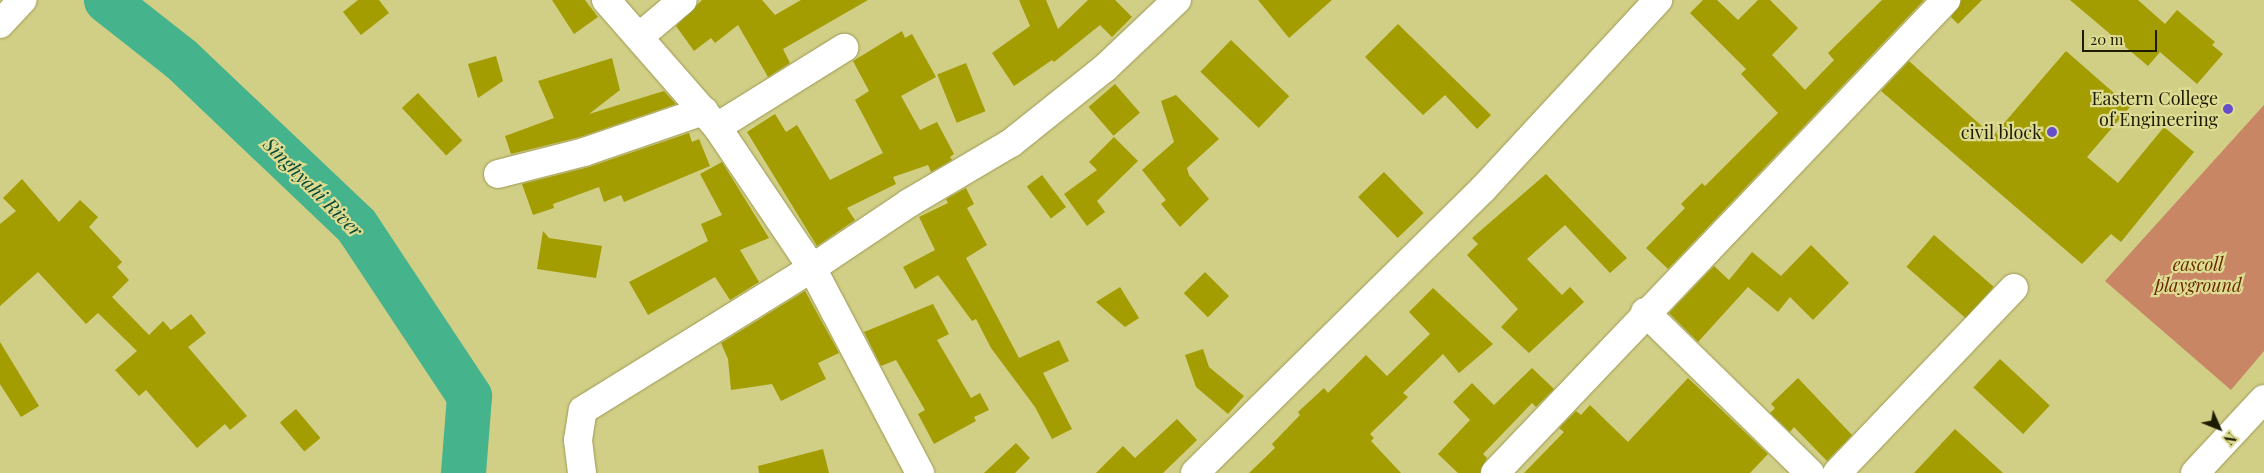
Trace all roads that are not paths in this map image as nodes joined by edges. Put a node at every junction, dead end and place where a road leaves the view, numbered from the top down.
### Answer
1 (22, 0) edge
2 (606, 0) edge
3 (683, 0) edge
4 (1177, 0) edge
5 (1658, 0) edge
6 (1946, 0) edge
7 (0, 24) edge
8 (639, 37) junction
9 (844, 48) dead end
10 (711, 119) junction
11 (498, 174) dead end
12 (812, 268) junction
13 (2014, 288) dead end
14 (1645, 312) junction
15 (2264, 398) edge
16 (582, 473) edge
17 (920, 473) edge
18 (1195, 473) edge
19 (1495, 473) edge
20 (1810, 473) edge
21 (1837, 473) edge
22 (2195, 473) edge

1 - 7 street
2 - 8 street
3 - 8 street
4 - 12 street
5 - 18 street
6 - 14 street
8 - 10 street
9 - 10 street
10 - 11 street
10 - 12 street
12 - 16 street
12 - 17 street
13 - 21 street
14 - 19 street
14 - 20 street
15 - 22 street

